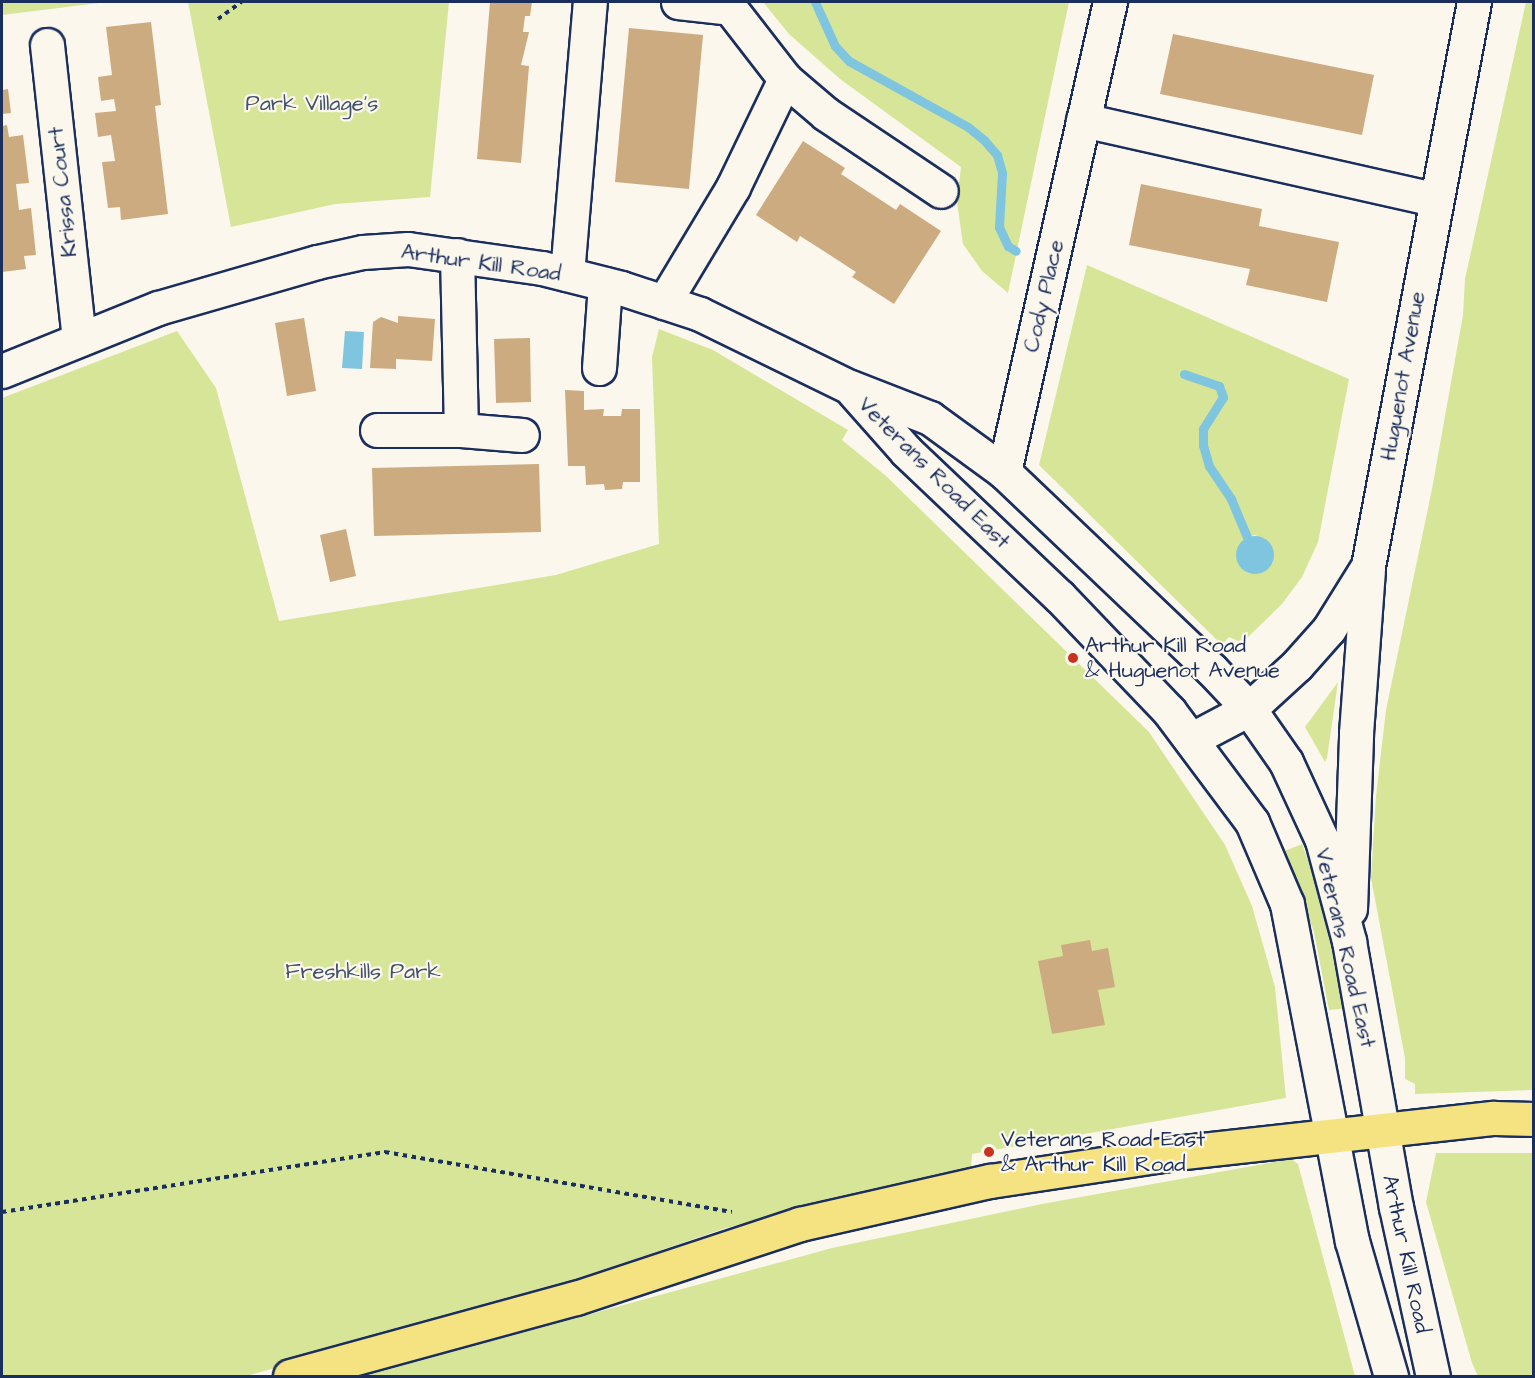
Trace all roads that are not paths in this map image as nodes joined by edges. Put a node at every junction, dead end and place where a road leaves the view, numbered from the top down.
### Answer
1 (590, 2) edge
2 (678, 2) edge
3 (1110, 2) edge
4 (1474, 2) edge
5 (47, 45) dead end
6 (785, 80) junction
7 (1083, 120) junction
8 (941, 191) dead end
9 (1434, 199) junction
10 (457, 255) junction
11 (567, 274) junction
12 (605, 284) junction
13 (664, 302) junction
14 (79, 339) junction
15 (599, 368) dead end
16 (2, 371) edge
17 (850, 387) junction
18 (376, 430) dead end
19 (461, 430) junction
20 (522, 435) dead end
21 (1004, 472) junction
22 (1368, 566) junction
23 (1248, 709) junction
24 (1192, 739) junction
25 (1348, 941) junction
26 (1533, 1119) edge
27 (1381, 1132) junction
28 (1332, 1137) junction
29 (290, 1377) edge
30 (1391, 1377) edge
31 (1433, 1377) edge

1 - 11 street
2 - 6 street
3 - 7 street, Cody Place
4 - 9 street, Huguenot Avenue
5 - 14 street, Krissa Court
6 - 8 street
6 - 13 street
7 - 9 street
7 - 21 street, Cody Place
9 - 22 street, Huguenot Avenue
10 - 11 street, Arthur Kill Road
10 - 14 street, Arthur Kill Road
10 - 19 street
11 - 12 street, Arthur Kill Road
12 - 13 street, Arthur Kill Road
12 - 15 street
13 - 17 street, Arthur Kill Road
14 - 16 street, Arthur Kill Road
17 - 21 street, Veterans Road East
17 - 24 street, Veterans Road East
18 - 19 street
19 - 20 street
21 - 23 street, Veterans Road East
22 - 23 street, Huguenot Avenue
22 - 25 street
23 - 24 street, Huguenot Avenue
23 - 25 street, Veterans Road East
24 - 28 street, Veterans Road East
25 - 27 street, Veterans Road East
26 - 27 highway
27 - 28 highway
27 - 31 street, Arthur Kill Road
28 - 29 highway
28 - 30 street, Arthur Kill Road

